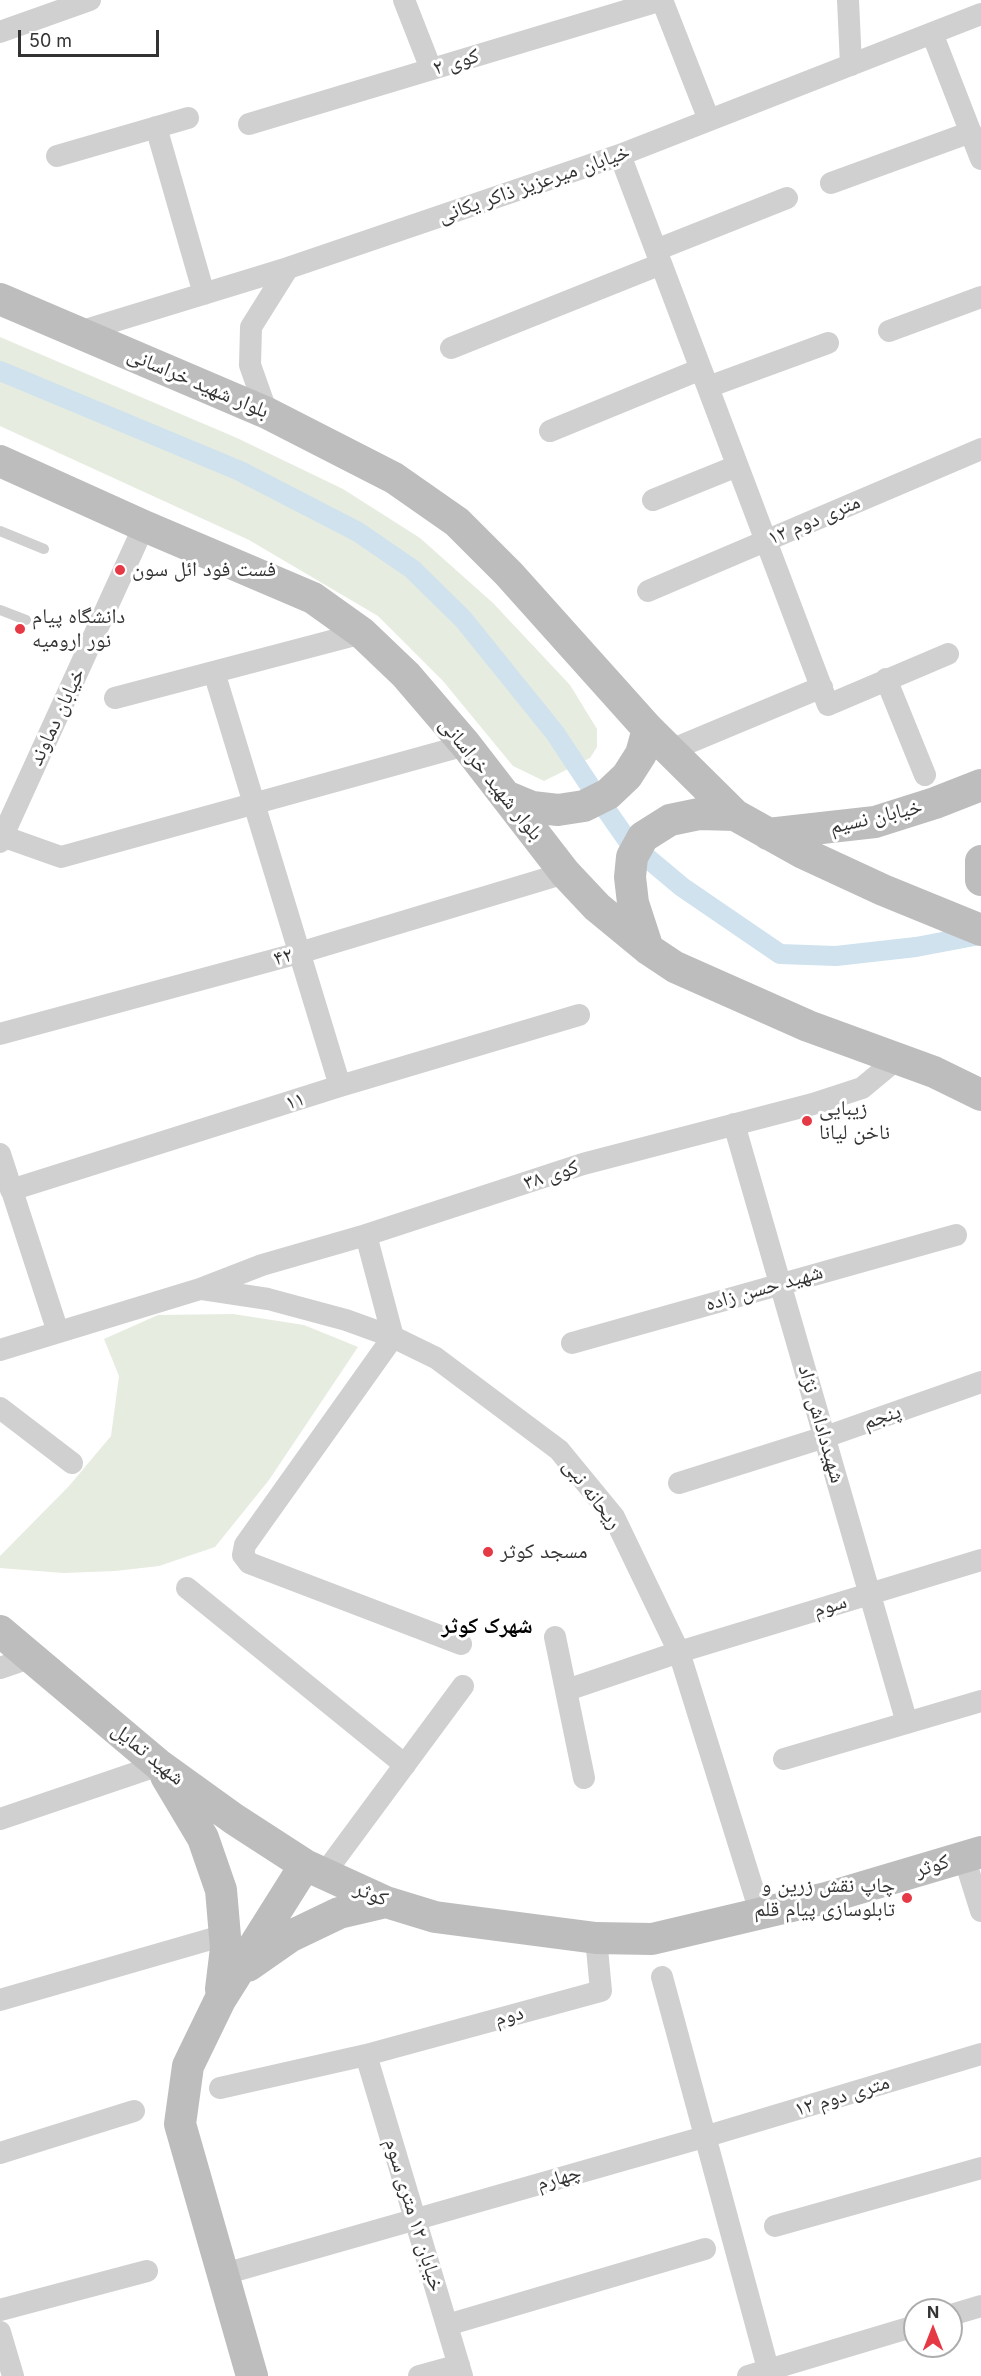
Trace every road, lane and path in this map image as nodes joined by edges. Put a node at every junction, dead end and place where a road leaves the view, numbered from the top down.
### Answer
1 (90, 0) edge
2 (404, 0) edge
3 (662, 0) edge
4 (848, 0) edge
5 (981, 15) edge
6 (0, 32) edge
7 (932, 33) junction
8 (850, 65) junction
9 (432, 69) junction
10 (188, 118) dead end
11 (709, 120) junction
12 (249, 124) dead end
13 (156, 128) junction
14 (971, 132) junction
15 (620, 155) junction
16 (57, 156) dead end
17 (981, 159) edge
18 (831, 183) dead end
19 (787, 198) dead end
20 (659, 257) junction
21 (288, 268) junction
22 (204, 294) junction
23 (981, 297) edge
24 (0, 298) edge
25 (888, 331) dead end
26 (79, 332) junction
27 (828, 343) dead end
28 (451, 348) dead end
29 (704, 378) junction
30 (267, 413) junction
31 (550, 431) dead end
32 (981, 449) edge
33 (0, 461) edge
34 (738, 466) junction
35 (653, 500) dead end
36 (144, 526) junction
37 (0, 531) edge
38 (766, 540) junction
39 (44, 549) dead end
40 (648, 591) dead end
41 (0, 610) edge
42 (26, 620) dead end
43 (362, 633) junction
44 (948, 654) dead end
45 (213, 672) junction
46 (886, 679) junction
47 (822, 687) junction
48 (115, 698) dead end
49 (648, 729) junction
50 (466, 745) junction
51 (671, 750) junction
52 (925, 775) dead end
53 (981, 785) edge
54 (508, 797) junction
55 (254, 806) junction
56 (735, 814) junction
57 (768, 834) junction
58 (1, 839) edge
59 (981, 861) edge
60 (565, 873) junction
61 (981, 880) edge
62 (981, 930) edge
63 (648, 949) junction
64 (299, 952) junction
65 (579, 1015) dead end
66 (0, 1034) edge
67 (897, 1059) junction
68 (340, 1086) junction
69 (981, 1095) edge
70 (734, 1124) junction
71 (0, 1154) edge
72 (11, 1191) junction
73 (366, 1235) junction
74 (956, 1235) dead end
75 (780, 1284) junction
76 (200, 1289) junction
77 (58, 1332) junction
78 (393, 1337) junction
79 (572, 1343) dead end
80 (0, 1350) edge
81 (981, 1382) edge
82 (0, 1407) edge
83 (825, 1437) junction
84 (72, 1463) dead end
85 (679, 1483) dead end
86 (981, 1560) edge
87 (188, 1588) dead end
88 (871, 1593) junction
89 (0, 1631) edge
90 (555, 1637) dead end
91 (461, 1644) dead end
92 (679, 1652) junction
93 (32, 1657) junction
94 (0, 1668) edge
95 (463, 1686) dead end
96 (567, 1690) junction
97 (981, 1701) edge
98 (907, 1723) junction
99 (784, 1759) dead end
100 (405, 1765) junction
101 (159, 1766) junction
102 (584, 1778) dead end
103 (0, 1819) edge
104 (973, 1854) edge
105 (315, 1869) junction
106 (386, 1902) junction
107 (981, 1911) edge
108 (760, 1915) junction
109 (225, 1935) junction
110 (596, 1938) junction
111 (662, 1977) dead end
112 (0, 2000) edge
113 (220, 2000) junction
114 (981, 2054) edge
115 (366, 2055) junction
116 (220, 2088) dead end
117 (134, 2111) dead end
118 (704, 2137) junction
119 (0, 2153) edge
120 (981, 2168) edge
121 (415, 2220) junction
122 (775, 2226) dead end
123 (705, 2249) dead end
124 (147, 2271) dead end
125 (224, 2274) junction
126 (981, 2306) edge
127 (0, 2310) edge
128 (963, 2311) edge
129 (447, 2325) junction
130 (903, 2330) edge
131 (0, 2332) edge
132 (461, 2370) edge
133 (762, 2374) edge
134 (13, 2376) edge
135 (252, 2376) edge
136 (418, 2376) edge

1 - 6 street
2 - 9 street
3 - 9 street, کوی ۲
3 - 11 street
4 - 8 street
5 - 7 street, خیابان میرعزیز ذاکر یکانی
7 - 8 street, خیابان میرعزیز ذاکر یکانی
7 - 14 street
8 - 11 street, خیابان میرعزیز ذاکر یکانی
9 - 12 street, کوی ۲
10 - 13 street
11 - 15 street, خیابان میرعزیز ذاکر یکانی
13 - 16 street
13 - 22 street
14 - 17 street
14 - 18 street
15 - 20 street
15 - 21 street, خیابان میرعزیز ذاکر یکانی
19 - 20 street
20 - 28 street
20 - 29 street
21 - 22 street, خیابان میرعزیز ذاکر یکانی
21 - 30 street
22 - 26 street, خیابان میرعزیز ذاکر یکانی
23 - 25 street
24 - 26 main road, بلوار شهید خراسانی
26 - 30 main road, بلوار شهید خراسانی
27 - 29 street
29 - 31 street
29 - 34 street
30 - 49 main road, بلوار شهید خراسانی
32 - 38 street, ۱۲ متری دوم
33 - 36 main road, بلوار شهید خراسانی
34 - 35 street
34 - 38 street
36 - 43 main road, بلوار شهید خراسانی
36 - 58 street, خیابان دماوند
37 - 39 lane
38 - 40 street, ۱۲ متری دوم
38 - 47 street
41 - 42 lane
43 - 45 street
43 - 50 main road, بلوار شهید خراسانی
44 - 46 street
45 - 48 street
45 - 55 street
46 - 47 street
46 - 52 street
47 - 51 street
49 - 51 main road, بلوار شهید خراسانی
49 - 54 main road
50 - 54 main road, بلوار شهید خراسانی
50 - 55 street
51 - 56 main road, بلوار شهید خراسانی
53 - 57 main road, خیابان نسیم
54 - 60 main road, بلوار شهید خراسانی
55 - 58 street
55 - 64 street
56 - 57 main road, بلوار شهید خراسانی
56 - 63 main road
57 - 62 main road, بلوار شهید خراسانی
59 - 61 main road
60 - 63 main road, بلوار شهید خراسانی
60 - 64 street, ۴۲
63 - 67 main road, بلوار شهید خراسانی
64 - 66 street, ۴۲
64 - 68 street
65 - 68 street, ۱۱
67 - 69 main road, بلوار شهید خراسانی
67 - 70 street, کوی ۳۸
68 - 72 street, ۱۱
70 - 73 street, کوی ۳۸
70 - 75 street, شهیدداداش نژاد
71 - 72 street
72 - 77 street
73 - 76 street, کوی ۳۸
73 - 78 street
74 - 75 street, شهید حسن زاده
75 - 79 street, شهید حسن زاده
75 - 83 street, شهیدداداش نژاد
76 - 77 street, کوی ۳۸
76 - 78 street, ریحانه نبی
77 - 80 street, کوی ۳۸
78 - 91 street
78 - 92 street, ریحانه نبی
81 - 83 street, پنجم
82 - 84 street
83 - 85 street, پنجم
83 - 88 street, شهیدداداش نژاد
86 - 88 street, سوم
87 - 100 street
88 - 92 street, سوم
88 - 98 street, شهیدداداش نژاد
89 - 93 main road, شهید تمایل
90 - 96 street
92 - 96 street, سوم
92 - 108 street, ریحانه نبی
93 - 94 street
93 - 101 main road, شهید تمایل
95 - 100 street
96 - 102 street
97 - 98 street
98 - 99 street
100 - 105 street
101 - 103 street
101 - 105 main road, شهید تمایل
101 - 109 main road
104 - 107 street
104 - 108 main road, کوثر
105 - 106 main road, کوثر
105 - 113 main road
106 - 110 main road, کوثر
106 - 113 main road
108 - 110 main road, کوثر
109 - 112 street
109 - 113 main road
110 - 115 street, دوم
111 - 118 street
113 - 125 main road
114 - 118 street, ۱۲ متری دوم
115 - 116 street
115 - 121 street, خیابان ۱۲ متری سوم
117 - 119 street
118 - 121 street, چهارم
118 - 133 street
120 - 122 street
121 - 125 street
121 - 129 street, خیابان ۱۲ متری سوم
123 - 129 street
124 - 127 street
125 - 135 main road
126 - 128 street
129 - 132 street, خیابان ۱۲ متری سوم
130 - 133 street
131 - 134 street
132 - 136 street

